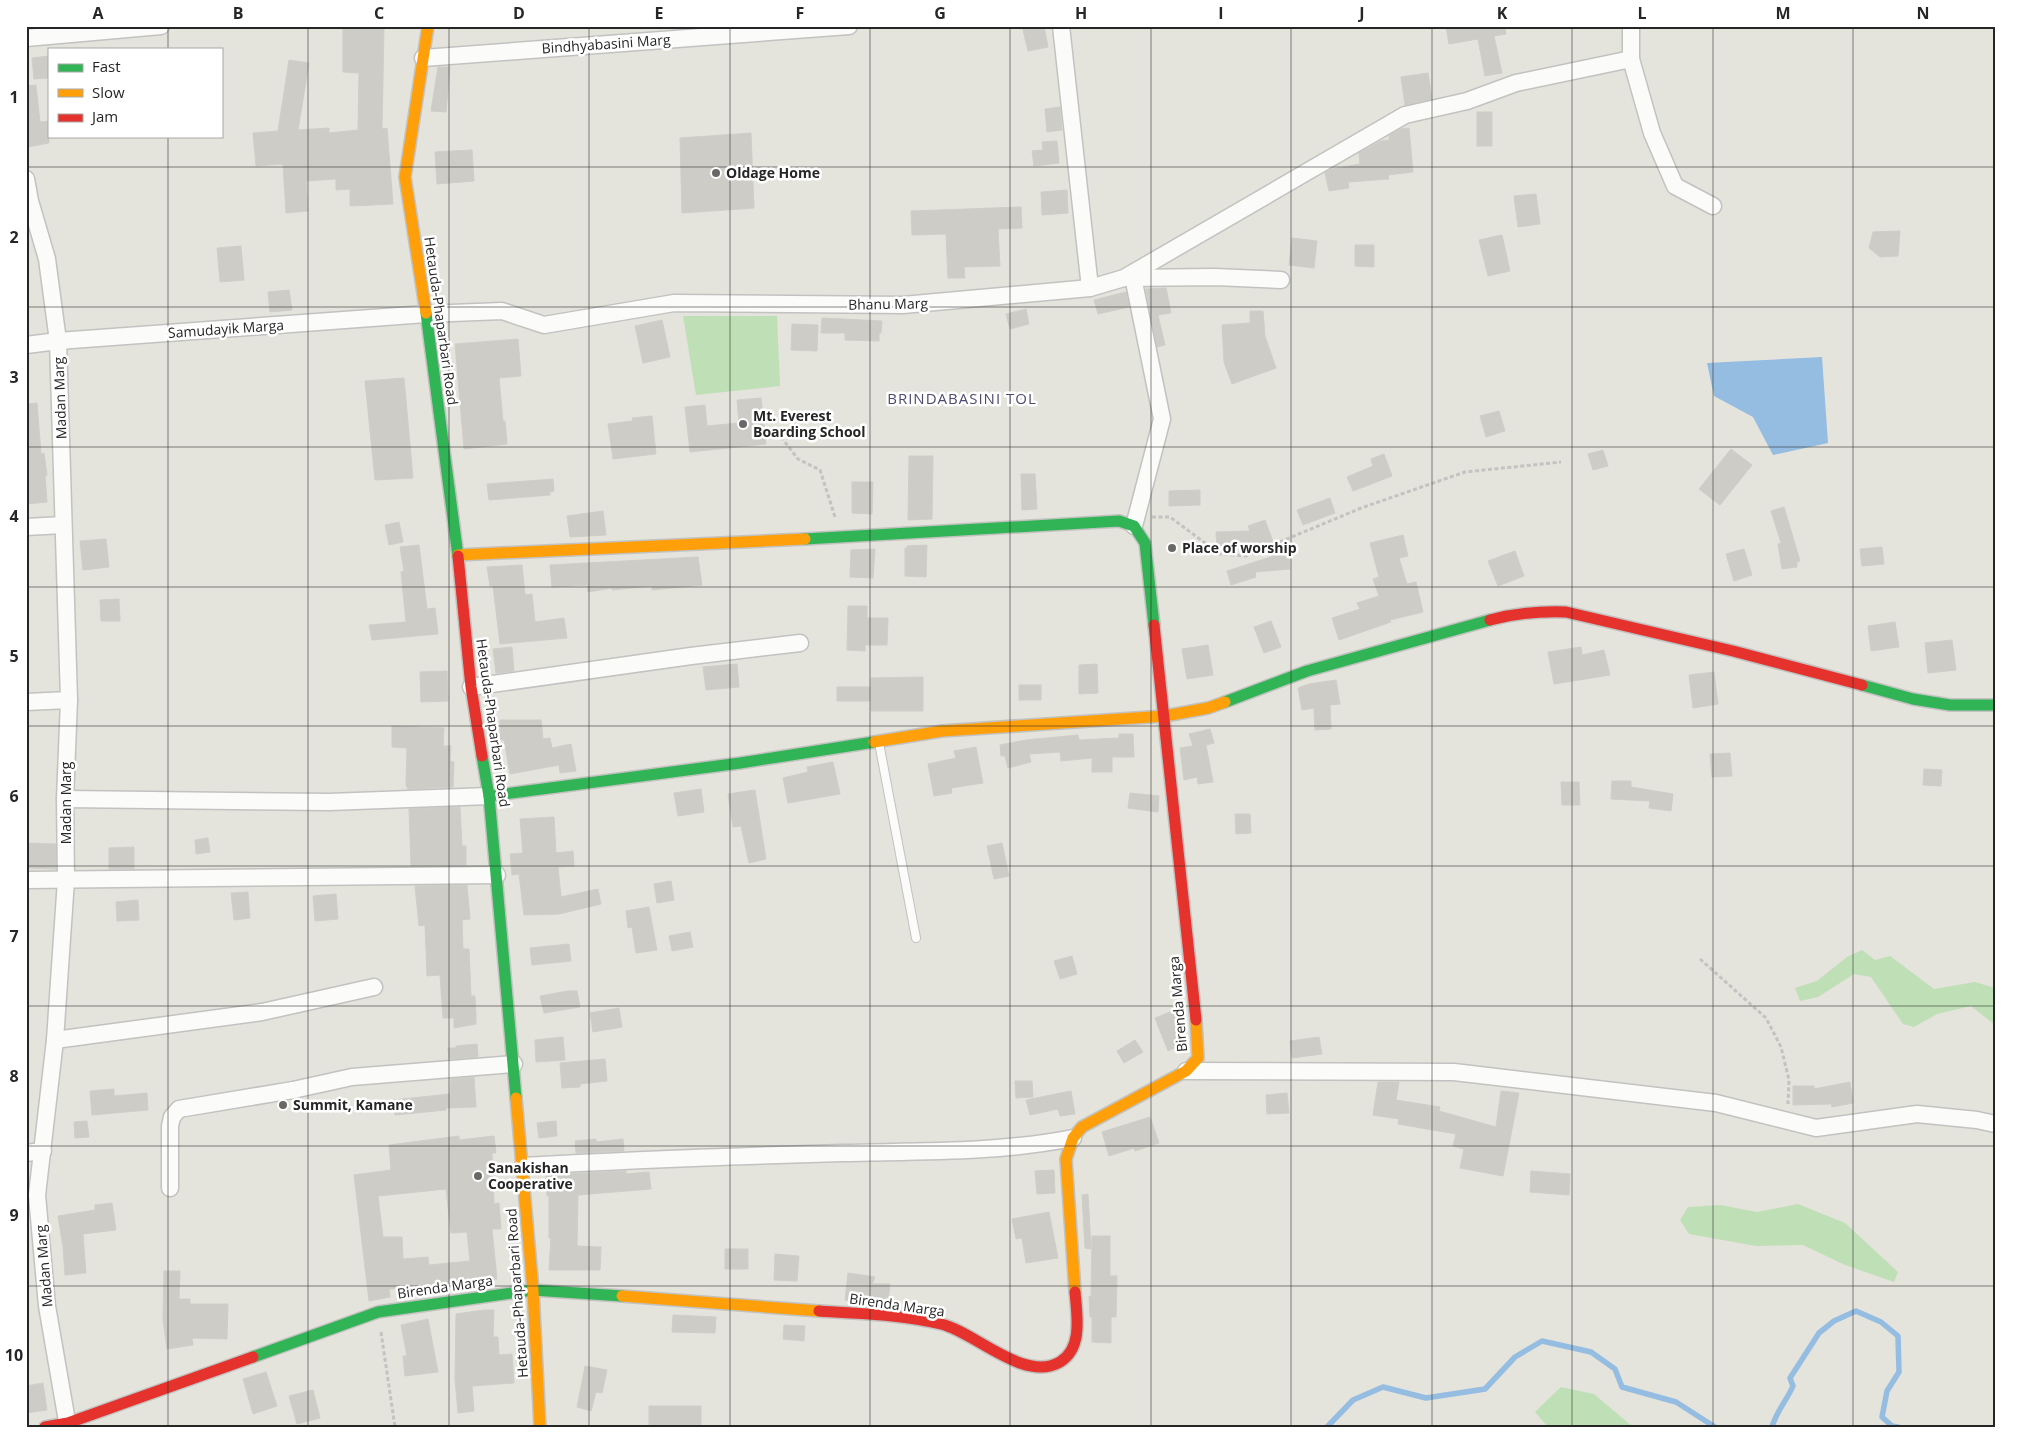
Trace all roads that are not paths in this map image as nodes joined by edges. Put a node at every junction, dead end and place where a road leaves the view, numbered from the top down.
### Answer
1 (161, 26) edge
2 (428, 26) edge
3 (849, 26) edge
4 (1061, 26) edge
5 (1631, 26) edge
6 (26, 38) edge
7 (423, 58) junction
8 (1632, 59) junction
9 (26, 179) edge
10 (28, 201) edge
11 (1713, 206) dead end
12 (1128, 278) junction
13 (1281, 280) dead end
14 (1090, 288) junction
15 (426, 314) junction
16 (58, 340) junction
17 (26, 345) edge
18 (63, 525) junction
19 (1134, 526) junction
20 (26, 527) edge
21 (458, 555) junction
22 (800, 643) dead end
23 (471, 687) junction
24 (69, 700) junction
25 (26, 702) edge
26 (1995, 705) edge
27 (1165, 716) junction
28 (878, 741) junction
29 (489, 796) junction
30 (65, 799) junction
31 (496, 875) junction
32 (26, 880) edge
33 (66, 880) junction
34 (916, 938) dead end
35 (374, 987) dead end
36 (55, 1040) junction
37 (514, 1064) junction
38 (1186, 1072) junction
39 (1995, 1124) edge
40 (1073, 1138) junction
41 (43, 1150) junction
42 (26, 1153) edge
43 (523, 1166) junction
44 (170, 1188) dead end
45 (533, 1290) junction
46 (68, 1425) edge
47 (45, 1427) edge
48 (540, 1427) edge

1 - 6 street
2 - 7 main road, Hetauda-Phaparbari Road
3 - 7 street, Bindhyabasini Marg
4 - 14 street
5 - 8 street
7 - 15 main road, Hetauda-Phaparbari Road
8 - 11 street
8 - 12 street
9 - 10 street, Madan Marg
10 - 16 street, Madan Marg
12 - 13 street
12 - 14 street, Bhanu Marg
12 - 19 street
14 - 15 street, Bhanu Marg
15 - 16 street, Samudayik Marga
15 - 21 main road, Hetauda-Phaparbari Road
16 - 17 street, Samudayik Marga
16 - 18 street, Madan Marg
18 - 20 street
18 - 24 street, Madan Marg
19 - 21 main road
19 - 27 main road, Birenda Marga
21 - 23 main road, Hetauda-Phaparbari Road
22 - 23 street
23 - 29 main road, Hetauda-Phaparbari Road
24 - 25 street
24 - 30 street, Madan Marg
26 - 27 main road
27 - 28 main road
27 - 38 main road, Birenda Marga
28 - 29 main road
28 - 34 lane
29 - 30 street
29 - 31 main road, Hetauda-Phaparbari Road
30 - 33 street, Madan Marg
31 - 33 street
31 - 37 main road, Hetauda-Phaparbari Road
32 - 33 street
33 - 36 street, Madan Marg
35 - 36 street
36 - 41 street, Madan Marg
37 - 43 main road, Hetauda-Phaparbari Road
37 - 44 street
38 - 39 street
38 - 40 main road, Birenda Marga
40 - 43 street
40 - 45 main road, Birenda Marga
41 - 42 street
41 - 46 street, Madan Marg
43 - 45 main road, Hetauda-Phaparbari Road
45 - 46 main road, Birenda Marga
45 - 48 main road, Hetauda-Phaparbari Road
46 - 47 main road, Birenda Marga

